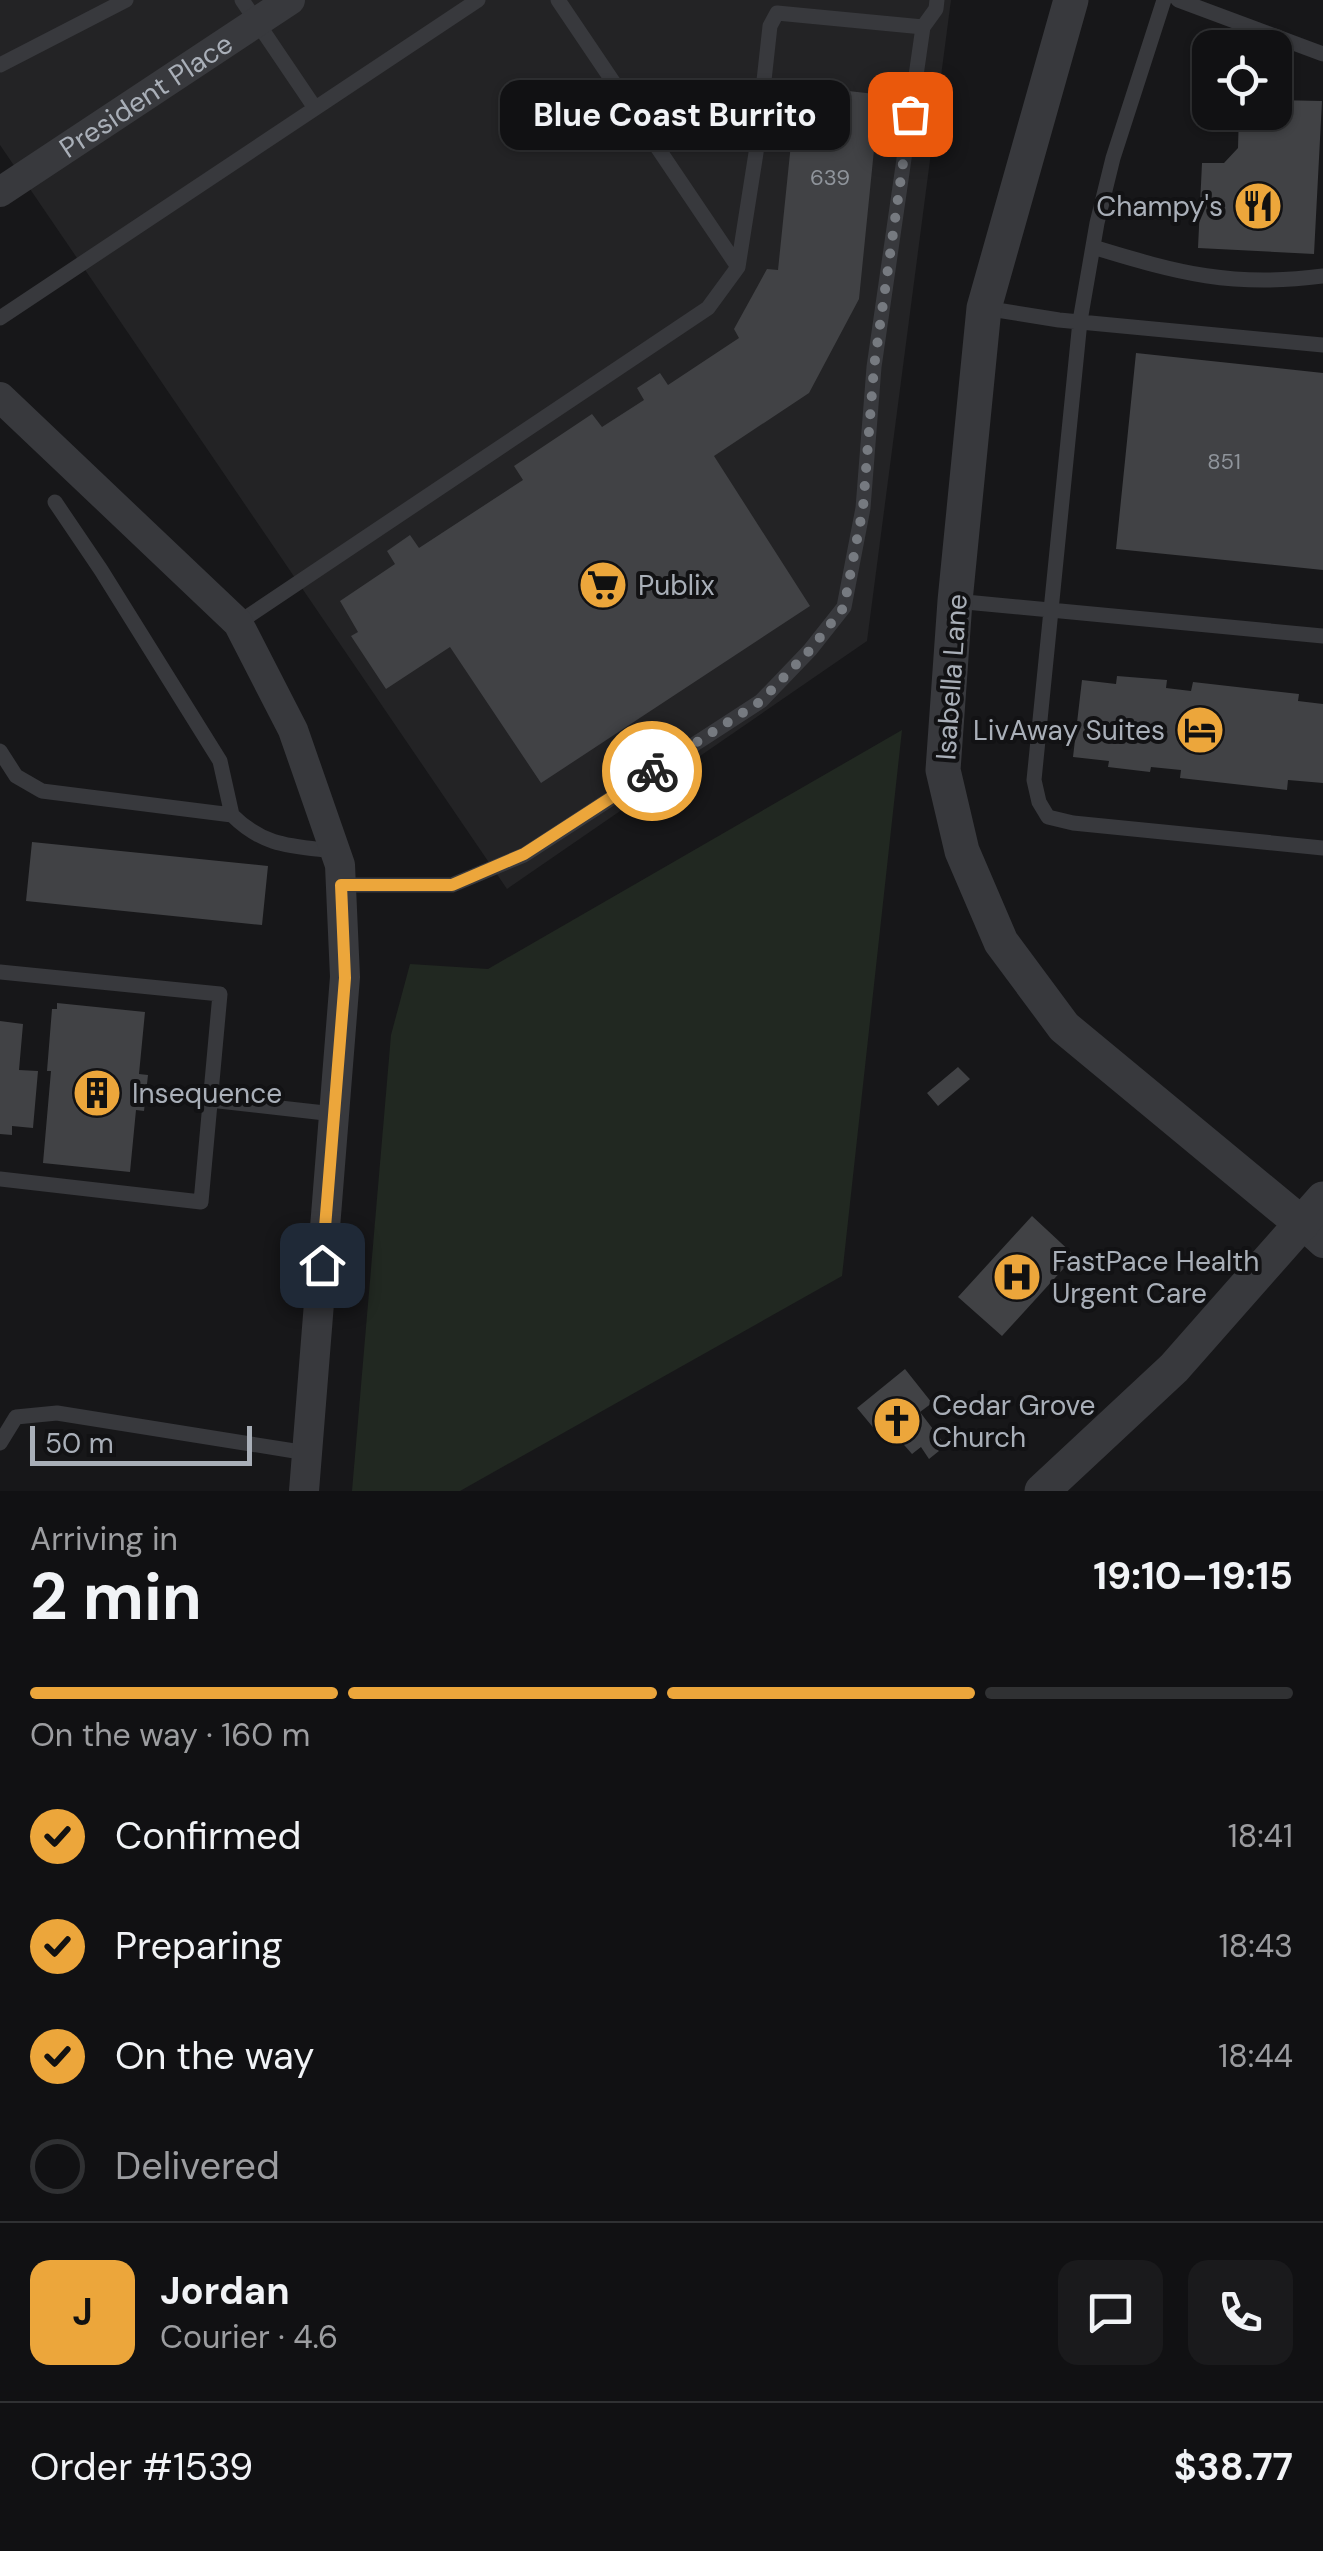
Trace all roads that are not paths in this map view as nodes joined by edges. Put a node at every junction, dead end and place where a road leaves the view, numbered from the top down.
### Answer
1 (126, 0) edge
2 (290, 0) edge
3 (478, 0) edge
4 (558, 0) edge
5 (937, 0) edge
6 (1071, 0) edge
7 (1164, 0) edge
8 (1178, 0) edge
9 (248, 11) edge
10 (923, 27) junction
11 (1323, 54) edge
12 (1, 63) edge
13 (315, 108) junction
14 (0, 192) edge
15 (1093, 247) junction
16 (738, 267) junction
17 (1323, 276) edge
18 (984, 308) junction
19 (0, 318) edge
20 (1080, 321) junction
21 (1323, 345) edge
22 (4, 408) edge
23 (55, 502) dead end
24 (955, 601) junction
25 (1051, 611) junction
26 (238, 623) junction
27 (1323, 636) edge
28 (0, 751) edge
29 (232, 815) junction
30 (1323, 848) edge
31 (334, 851) junction
32 (341, 885) junction
33 (0, 972) edge
34 (210, 1100) junction
35 (334, 1114) junction
36 (0, 1179) edge
37 (1316, 1222) edge
38 (0, 1442) edge
39 (307, 1454) junction
40 (304, 1491) edge
41 (1042, 1491) edge

1 - 12 lane
2 - 9 street, President Place
3 - 13 lane
4 - 16 lane
5 - 10 lane
6 - 18 street, Isabella Lane
7 - 15 lane
8 - 11 lane
9 - 13 lane
9 - 14 street, President Place
10 - 16 lane
10 - 32 lane
13 - 19 lane
15 - 17 lane
15 - 20 lane
16 - 26 lane
18 - 20 lane
18 - 24 street, Isabella Lane
20 - 21 lane
20 - 25 lane
22 - 26 street
23 - 29 lane
24 - 25 lane
24 - 37 street, Isabella Lane
25 - 27 lane
25 - 30 lane
26 - 31 street
28 - 29 lane
29 - 31 lane
31 - 32 street
32 - 35 street
33 - 34 lane
34 - 35 lane
34 - 36 lane
35 - 39 street
37 - 41 street
38 - 39 lane
39 - 40 street

